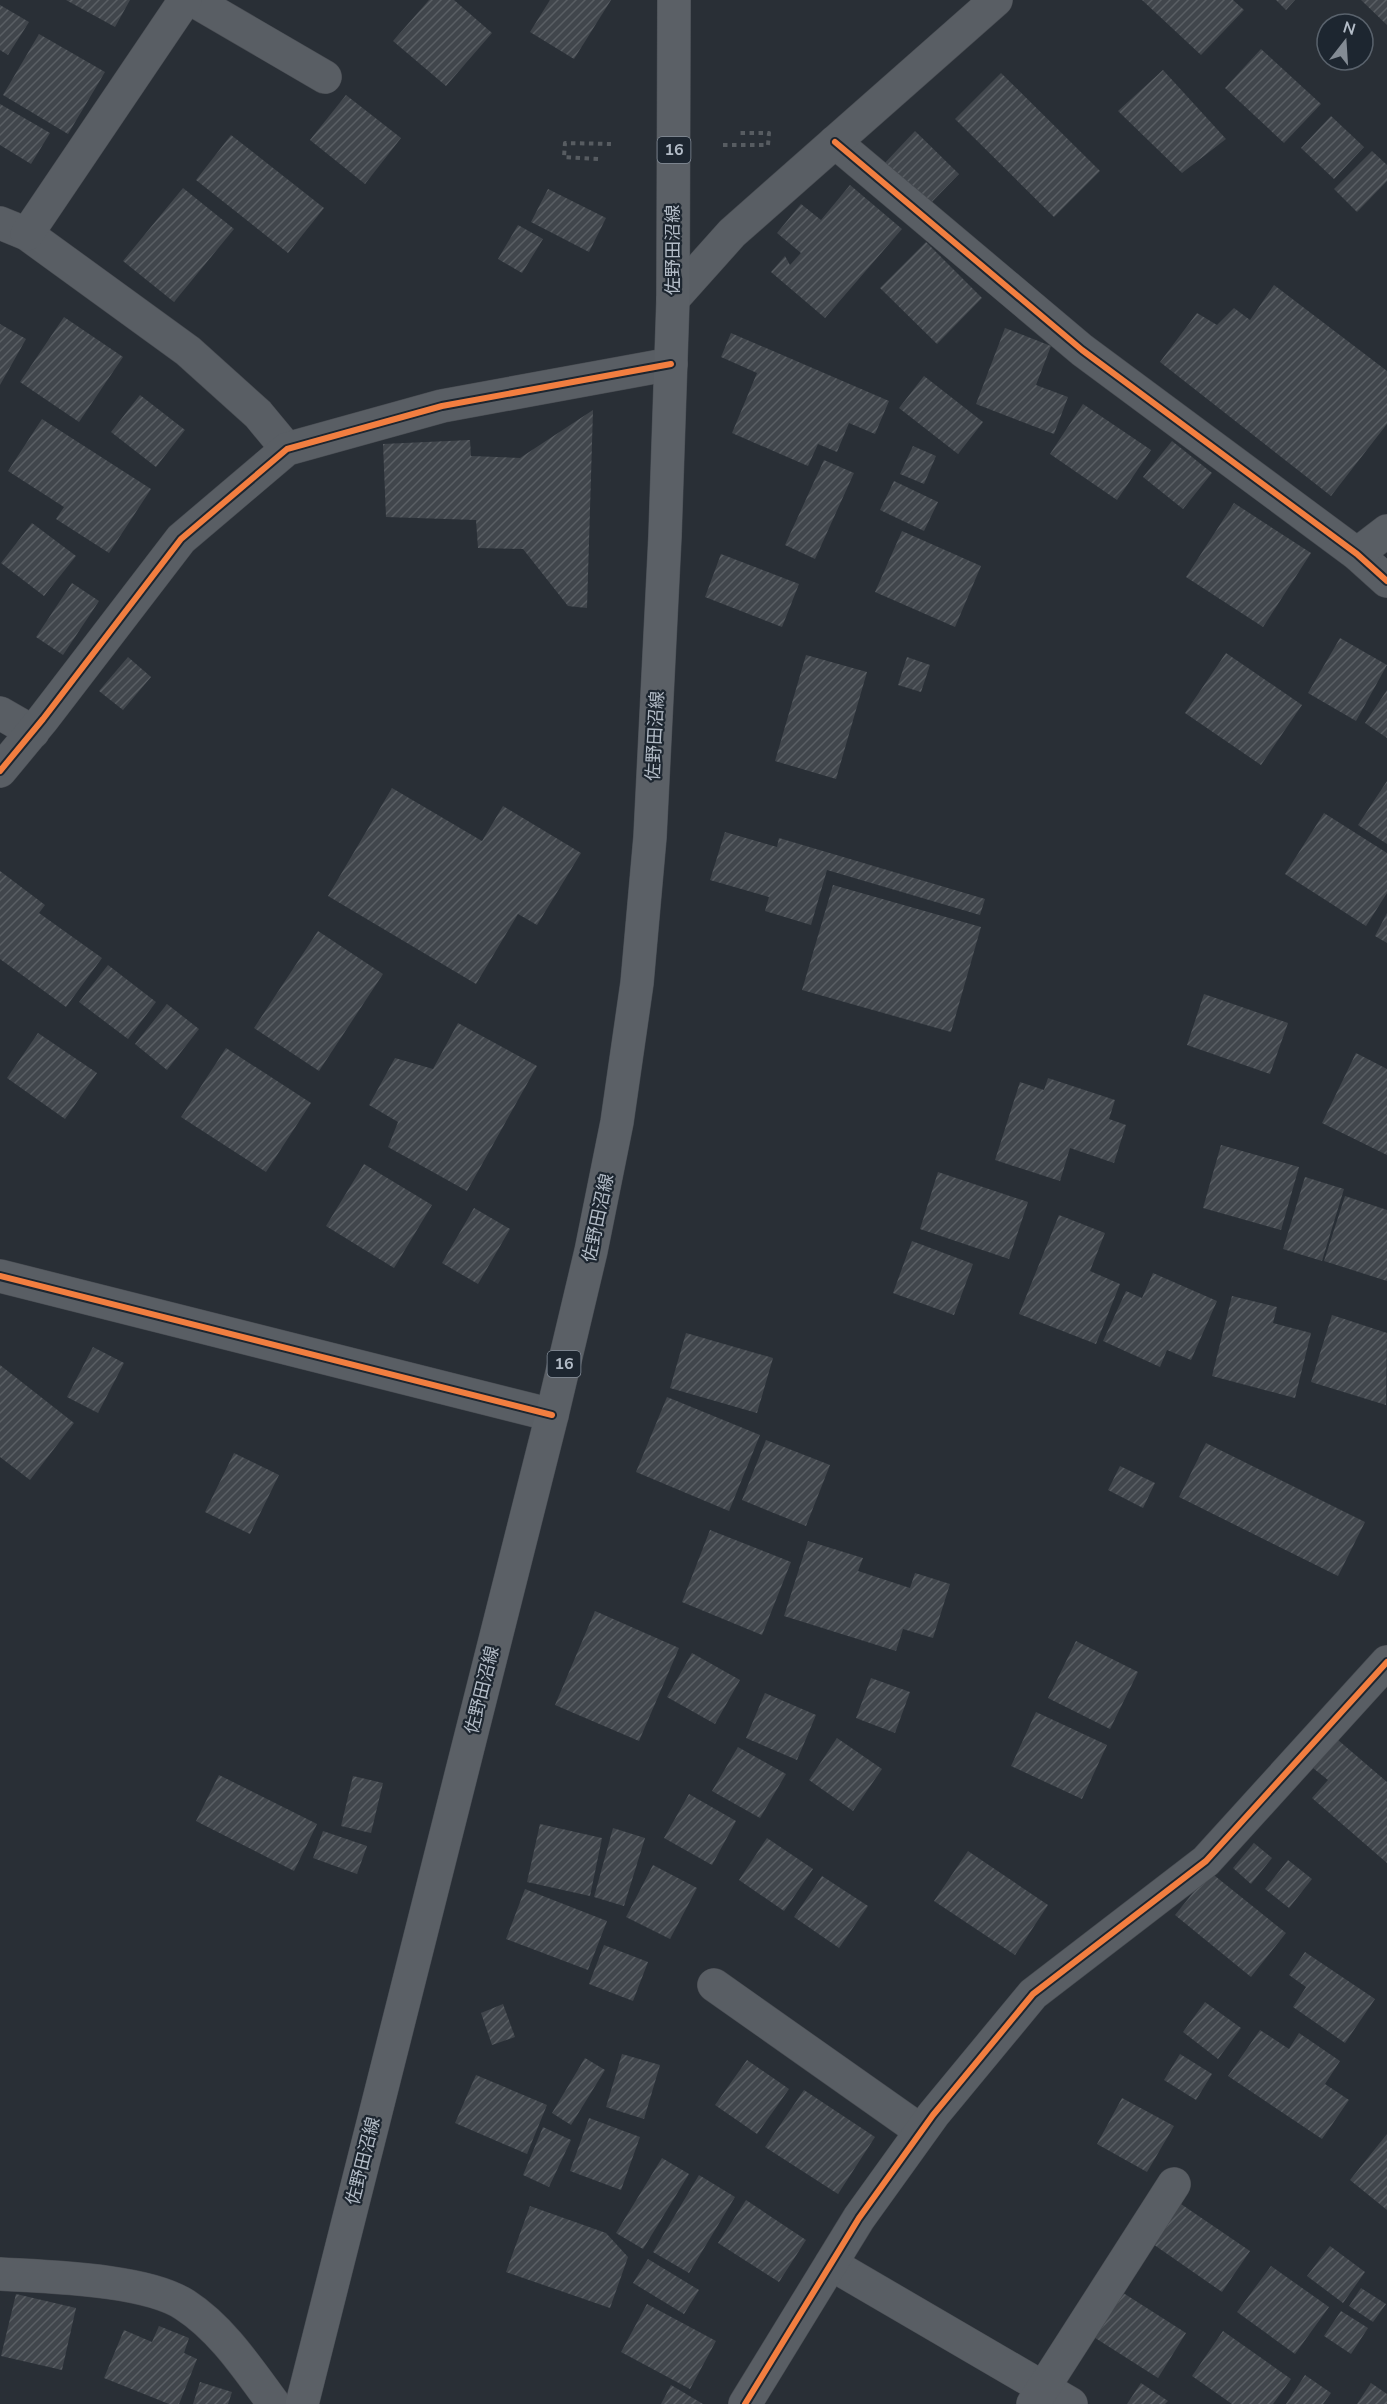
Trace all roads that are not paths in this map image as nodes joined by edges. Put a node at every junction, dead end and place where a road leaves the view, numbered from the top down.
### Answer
1 (185, 0) edge
2 (193, 0) edge
3 (674, 0) edge
4 (996, 0) edge
5 (325, 77) dead end
6 (835, 142) junction
7 (13, 229) edge
8 (673, 299) junction
9 (671, 364) junction
10 (287, 449) junction
11 (1387, 531) edge
12 (1357, 554) junction
13 (1387, 581) edge
14 (0, 713) edge
15 (33, 732) junction
16 (0, 771) edge
17 (0, 1276) edge
18 (552, 1416) junction
19 (1387, 1662) edge
20 (1372, 1697) edge
21 (714, 1985) dead end
22 (921, 2131) junction
23 (1173, 2184) dead end
24 (831, 2264) junction
25 (0, 2274) edge
26 (1038, 2395) edge
27 (274, 2404) edge
28 (302, 2404) edge
29 (745, 2404) edge
30 (1071, 2404) edge

1 - 7 street
2 - 5 street
3 - 8 main road, 佐野田沼線 / 16
4 - 6 street
6 - 8 street
6 - 12 street
7 - 10 street
8 - 9 main road, 佐野田沼線 / 16
9 - 10 street
9 - 18 main road, 佐野田沼線 / 16
10 - 15 street
11 - 12 street
12 - 13 street
14 - 15 street
15 - 16 street
17 - 18 street
18 - 28 main road, 佐野田沼線 / 16
19 - 20 street
20 - 22 street
21 - 22 street
22 - 24 street
23 - 26 street
24 - 26 street
24 - 29 street
25 - 27 street
26 - 30 street

